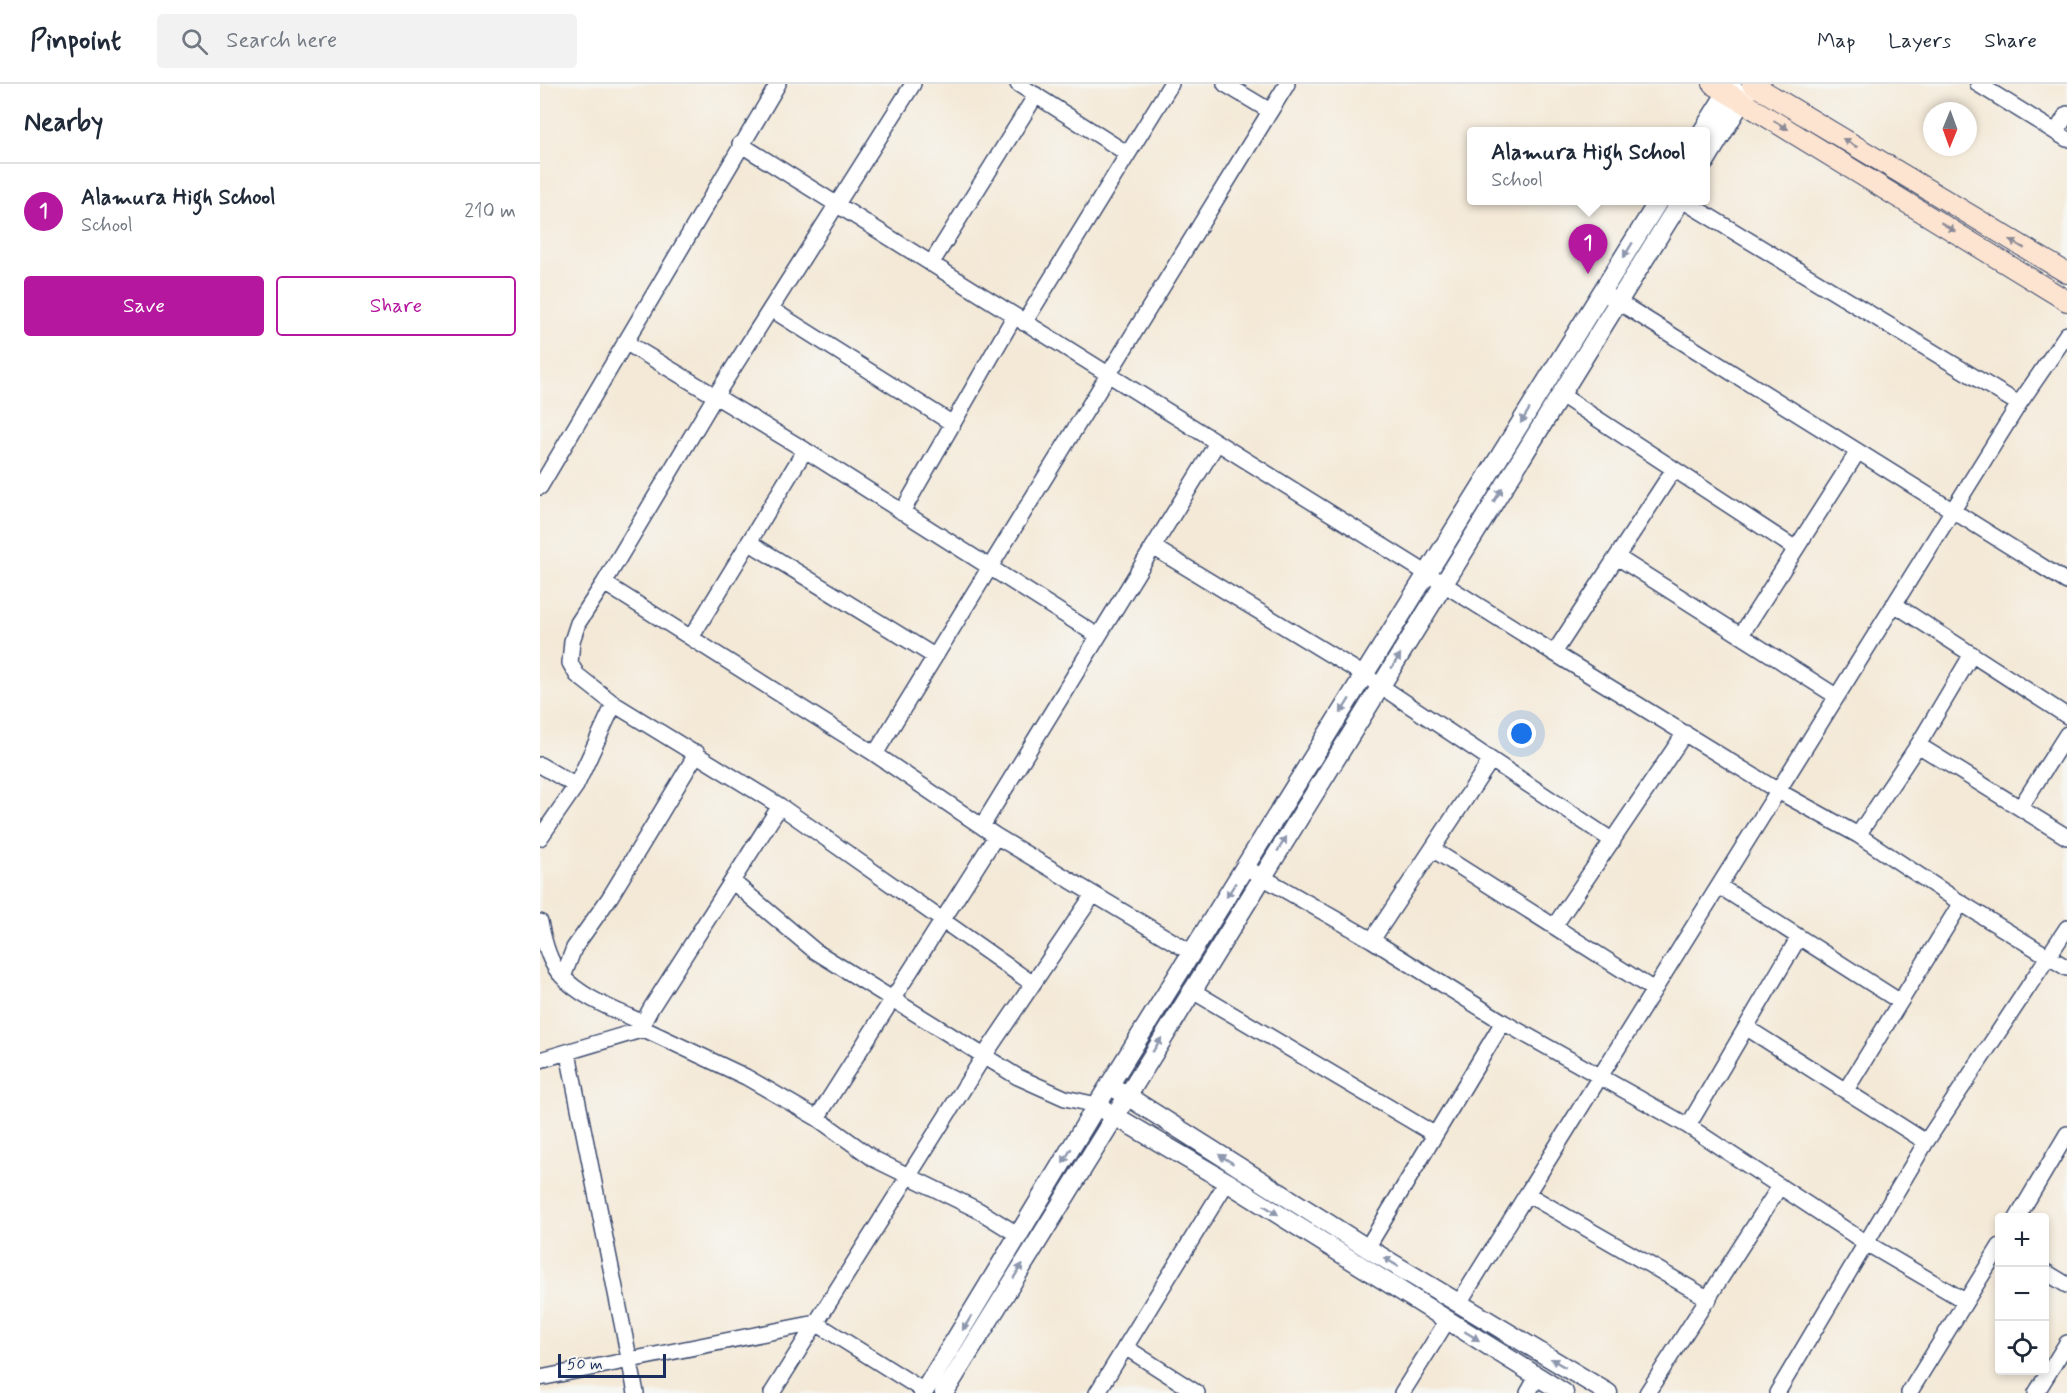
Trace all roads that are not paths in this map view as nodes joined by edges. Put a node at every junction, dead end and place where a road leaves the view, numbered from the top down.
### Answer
1 (778, 84) edge
2 (913, 84) edge
3 (1018, 84) edge
4 (1172, 84) edge
5 (1225, 84) edge
6 (1287, 84) edge
7 (1752, 84) edge
8 (1978, 84) edge
9 (1728, 90) edge
10 (1036, 95) junction
11 (1270, 111) junction
12 (2067, 114) edge
13 (1704, 127) edge
14 (2061, 135) edge
15 (740, 144) junction
16 (1710, 146) edge
17 (1128, 154) junction
18 (837, 205) junction
19 (1656, 205) edge
20 (1680, 205) edge
21 (1689, 205) edge
22 (1984, 224) junction
23 (1972, 242) junction
24 (931, 264) junction
25 (2067, 273) edge
26 (1602, 291) junction
27 (2067, 301) edge
28 (1620, 302) junction
29 (771, 309) junction
30 (1019, 320) junction
31 (2067, 334) edge
32 (625, 342) junction
33 (1108, 374) junction
34 (716, 395) junction
35 (1561, 395) junction
36 (2019, 404) junction
37 (953, 424) junction
38 (1217, 443) junction
39 (805, 450) junction
40 (1857, 453) junction
41 (1674, 469) junction
42 (540, 487) edge
43 (1952, 511) junction
44 (902, 512) junction
45 (750, 543) junction
46 (1153, 547) junction
47 (1796, 549) junction
48 (1617, 557) junction
49 (989, 567) junction
50 (1428, 573) junction
51 (2067, 582) edge
52 (604, 583) junction
53 (1443, 583) junction
54 (1894, 604) junction
55 (1741, 635) junction
56 (692, 636) junction
57 (1098, 636) junction
58 (1554, 653) junction
59 (1972, 654) junction
60 (934, 656) junction
61 (1364, 675) junction
62 (1380, 685) junction
63 (1836, 696) junction
64 (614, 704) junction
65 (2067, 716) edge
66 (1685, 733) junction
67 (2067, 734) edge
68 (1918, 745) junction
69 (698, 753) junction
70 (875, 754) junction
71 (1491, 760) junction
72 (540, 765) edge
73 (576, 786) junction
74 (1778, 791) junction
75 (780, 806) junction
76 (2020, 808) junction
77 (982, 826) junction
78 (1858, 835) junction
79 (996, 836) junction
80 (2067, 837) edge
81 (540, 838) edge
82 (1613, 841) junction
83 (1432, 849) junction
84 (1245, 867) junction
85 (1261, 877) junction
86 (732, 881) junction
87 (1719, 886) junction
88 (1093, 895) junction
89 (1961, 903) junction
90 (943, 920) junction
91 (540, 922) edge
92 (1556, 926) junction
93 (2067, 928) edge
94 (1799, 937) junction
95 (1372, 940) junction
96 (1192, 953) junction
97 (2049, 957) junction
98 (2067, 968) edge
99 (563, 977) junction
100 (1033, 984) junction
101 (1191, 990) junction
102 (1654, 990) junction
103 (891, 999) junction
104 (1899, 1001) junction
105 (1503, 1022) junction
106 (644, 1026) junction
107 (1747, 1028) junction
108 (568, 1053) junction
109 (984, 1056) junction
110 (540, 1060) edge
111 (1600, 1077) junction
112 (1110, 1085) junction
113 (1846, 1090) junction
114 (1126, 1095) junction
115 (1097, 1105) junction
116 (1113, 1115) junction
117 (817, 1118) junction
118 (1688, 1126) junction
119 (1434, 1134) junction
120 (2067, 1134) edge
121 (1926, 1143) junction
122 (909, 1178) junction
123 (1227, 1182) junction
124 (1780, 1186) junction
125 (1527, 1194) junction
126 (2020, 1213) edge
127 (1020, 1236) junction
128 (1866, 1243) junction
129 (1367, 1248) junction
130 (1995, 1254) edge
131 (2049, 1273) edge
132 (2067, 1285) edge
133 (1709, 1299) junction
134 (1965, 1301) junction
135 (1459, 1303) junction
136 (1447, 1321) junction
137 (816, 1323) junction
138 (2067, 1343) edge
139 (1125, 1347) junction
140 (628, 1359) junction
141 (540, 1378) edge
142 (1532, 1385) edge
143 (924, 1392) edge
144 (636, 1393) edge
145 (772, 1393) edge
146 (944, 1393) edge
147 (1096, 1393) edge
148 (1197, 1393) edge
149 (1402, 1393) edge
150 (1564, 1393) edge
151 (1608, 1393) edge
152 (1647, 1393) edge
153 (1777, 1393) edge
154 (1909, 1393) edge
155 (2036, 1393) edge

1 - 15 street
2 - 18 street
3 - 10 street
4 - 17 street
5 - 11 street
6 - 11 street
7 - 9 street
22 -> 7 main road
8 - 14 street
9 - 13 street
9 - 16 street
9 -> 23 main road
10 - 17 street
10 - 24 street
11 - 33 street
12 - 14 street
15 - 18 street
15 - 32 street
17 - 30 street
18 - 24 street
18 - 29 street
19 -> 26 street
20 - 28 street
21 - 36 street
22 - 23 main road
25 -> 22 main road
23 - 27 main road
24 - 30 street
26 - 28 street
26 -> 50 street
28 - 35 street
28 - 40 street
29 - 34 street
29 - 37 street
30 - 33 street
30 - 37 street
31 - 36 street
32 - 34 street
32 - 42 street
33 - 38 street
33 - 49 street
34 - 39 street
34 - 52 street
35 - 41 street
53 -> 35 street
36 - 43 street
37 - 44 street
38 - 46 street
38 - 50 street
39 - 44 street
39 - 45 street
40 - 43 street
40 - 47 street
41 - 47 street
41 - 48 street
43 - 51 street
43 - 54 street
44 - 49 street
45 - 56 street
45 - 60 street
46 - 57 street
46 - 61 street
47 - 55 street
48 - 55 street
48 - 58 street
49 - 57 street
49 - 60 street
50 - 53 street
50 - 61 street
52 - 56 street
52 - 64 street
53 - 58 street
62 -> 53 street
54 - 59 street
54 - 63 street
55 - 63 street
56 - 70 street
57 - 77 street
58 - 66 street
59 - 65 street
59 - 68 street
60 - 70 street
61 - 62 street
61 -> 84 street
62 - 71 street
85 -> 62 street
63 - 74 street
64 - 69 street
64 - 73 street
66 - 74 street
66 - 82 street
67 - 76 street
68 - 76 street
68 - 78 street
69 - 75 street
69 - 99 street
70 - 77 street
71 - 82 street
71 - 83 street
72 - 73 street
73 - 81 street
74 - 78 street
74 - 87 street
75 - 86 street
75 - 90 street
76 - 80 street
77 - 79 street
78 - 89 street
79 - 88 street
79 - 90 street
82 - 92 street
83 - 92 street
83 - 95 street
84 - 85 street
84 -> 96 street
85 - 95 street
85 - 101 street
86 - 103 street
86 - 106 street
87 - 94 street
87 - 102 street
88 - 96 street
88 - 100 street
89 - 97 street
89 - 104 street
90 - 100 street
90 - 103 street
91 - 99 street
92 - 102 street
93 - 97 street
94 - 104 street
94 - 107 street
95 - 105 street
96 - 112 street
97 - 98 street
97 - 121 street
99 - 106 street
100 - 109 street
114 -> 101 street
101 - 119 street
102 - 111 street
103 - 109 street
103 - 117 street
104 - 113 street
105 - 111 street
105 - 119 street
106 - 108 street
106 - 117 street
107 - 113 street
107 - 118 street
108 - 110 street
108 - 140 street
109 - 115 street
109 - 122 street
111 - 118 street
111 - 125 street
112 - 114 street
112 - 115 street
113 - 121 street
114 - 116 street
129 -> 114 street
115 - 116 street
115 -> 127 street
116 - 123 street
146 -> 116 street
117 - 122 street
118 - 124 street
119 - 129 street
120 - 126 street
121 - 128 street
122 - 127 street
122 - 137 street
123 -> 136 street
123 - 139 street
124 - 128 street
124 - 133 street
125 - 133 street
125 - 135 street
127 -> 143 street
128 - 134 street
128 - 153 street
135 -> 129 street
130 - 134 street
131 - 132 street
133 - 152 street
134 - 154 street
151 -> 135 street
136 -> 142 street
136 - 149 street
137 - 140 street
137 - 143 street
137 - 145 street
138 - 155 street
139 - 147 street
139 - 148 street
140 - 141 street
140 - 144 street
142 - 150 street

